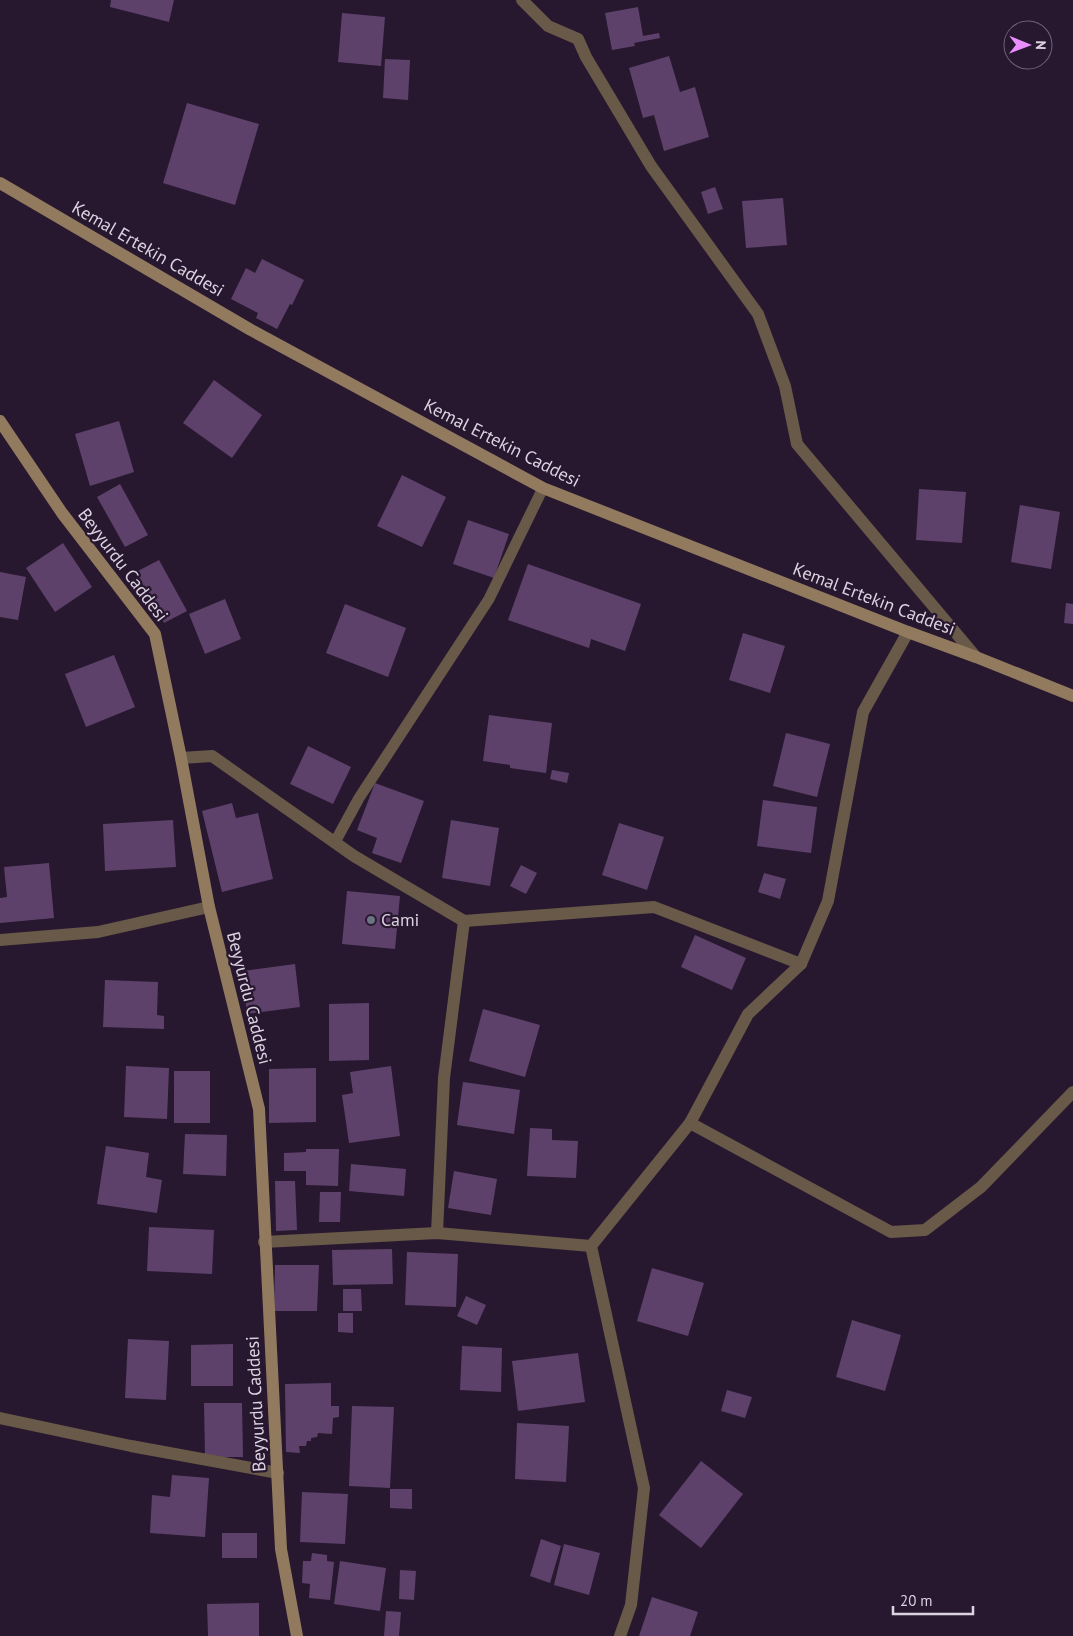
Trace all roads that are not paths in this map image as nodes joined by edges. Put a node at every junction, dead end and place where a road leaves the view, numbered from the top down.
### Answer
1 (522, 0) edge
2 (0, 183) edge
3 (0, 421) edge
4 (544, 488) junction
5 (908, 632) junction
6 (976, 657) junction
7 (1073, 696) edge
8 (181, 758) junction
9 (335, 842) junction
10 (209, 907) junction
11 (464, 921) junction
12 (0, 940) edge
13 (801, 964) junction
14 (1073, 1092) edge
15 (690, 1123) junction
16 (437, 1233) junction
17 (264, 1242) junction
18 (590, 1246) junction
19 (0, 1418) edge
20 (278, 1473) junction
21 (297, 1636) edge
22 (620, 1636) edge

1 - 6 street
2 - 4 street, Kemal Ertekin Caddesi
3 - 8 street, Beyyurdu Caddesi
4 - 5 street, Kemal Ertekin Caddesi
4 - 9 lane
5 - 6 street, Kemal Ertekin Caddesi
5 - 13 street
6 - 7 street, Kemal Ertekin Caddesi
8 - 9 street
8 - 10 street, Beyyurdu Caddesi
9 - 11 street
10 - 12 street
10 - 17 street, Beyyurdu Caddesi
11 - 13 street
11 - 16 street
13 - 15 street
14 - 15 street
15 - 18 street
16 - 17 street
16 - 18 street
17 - 20 street, Beyyurdu Caddesi
18 - 22 street
19 - 20 street
20 - 21 street, Beyyurdu Caddesi

